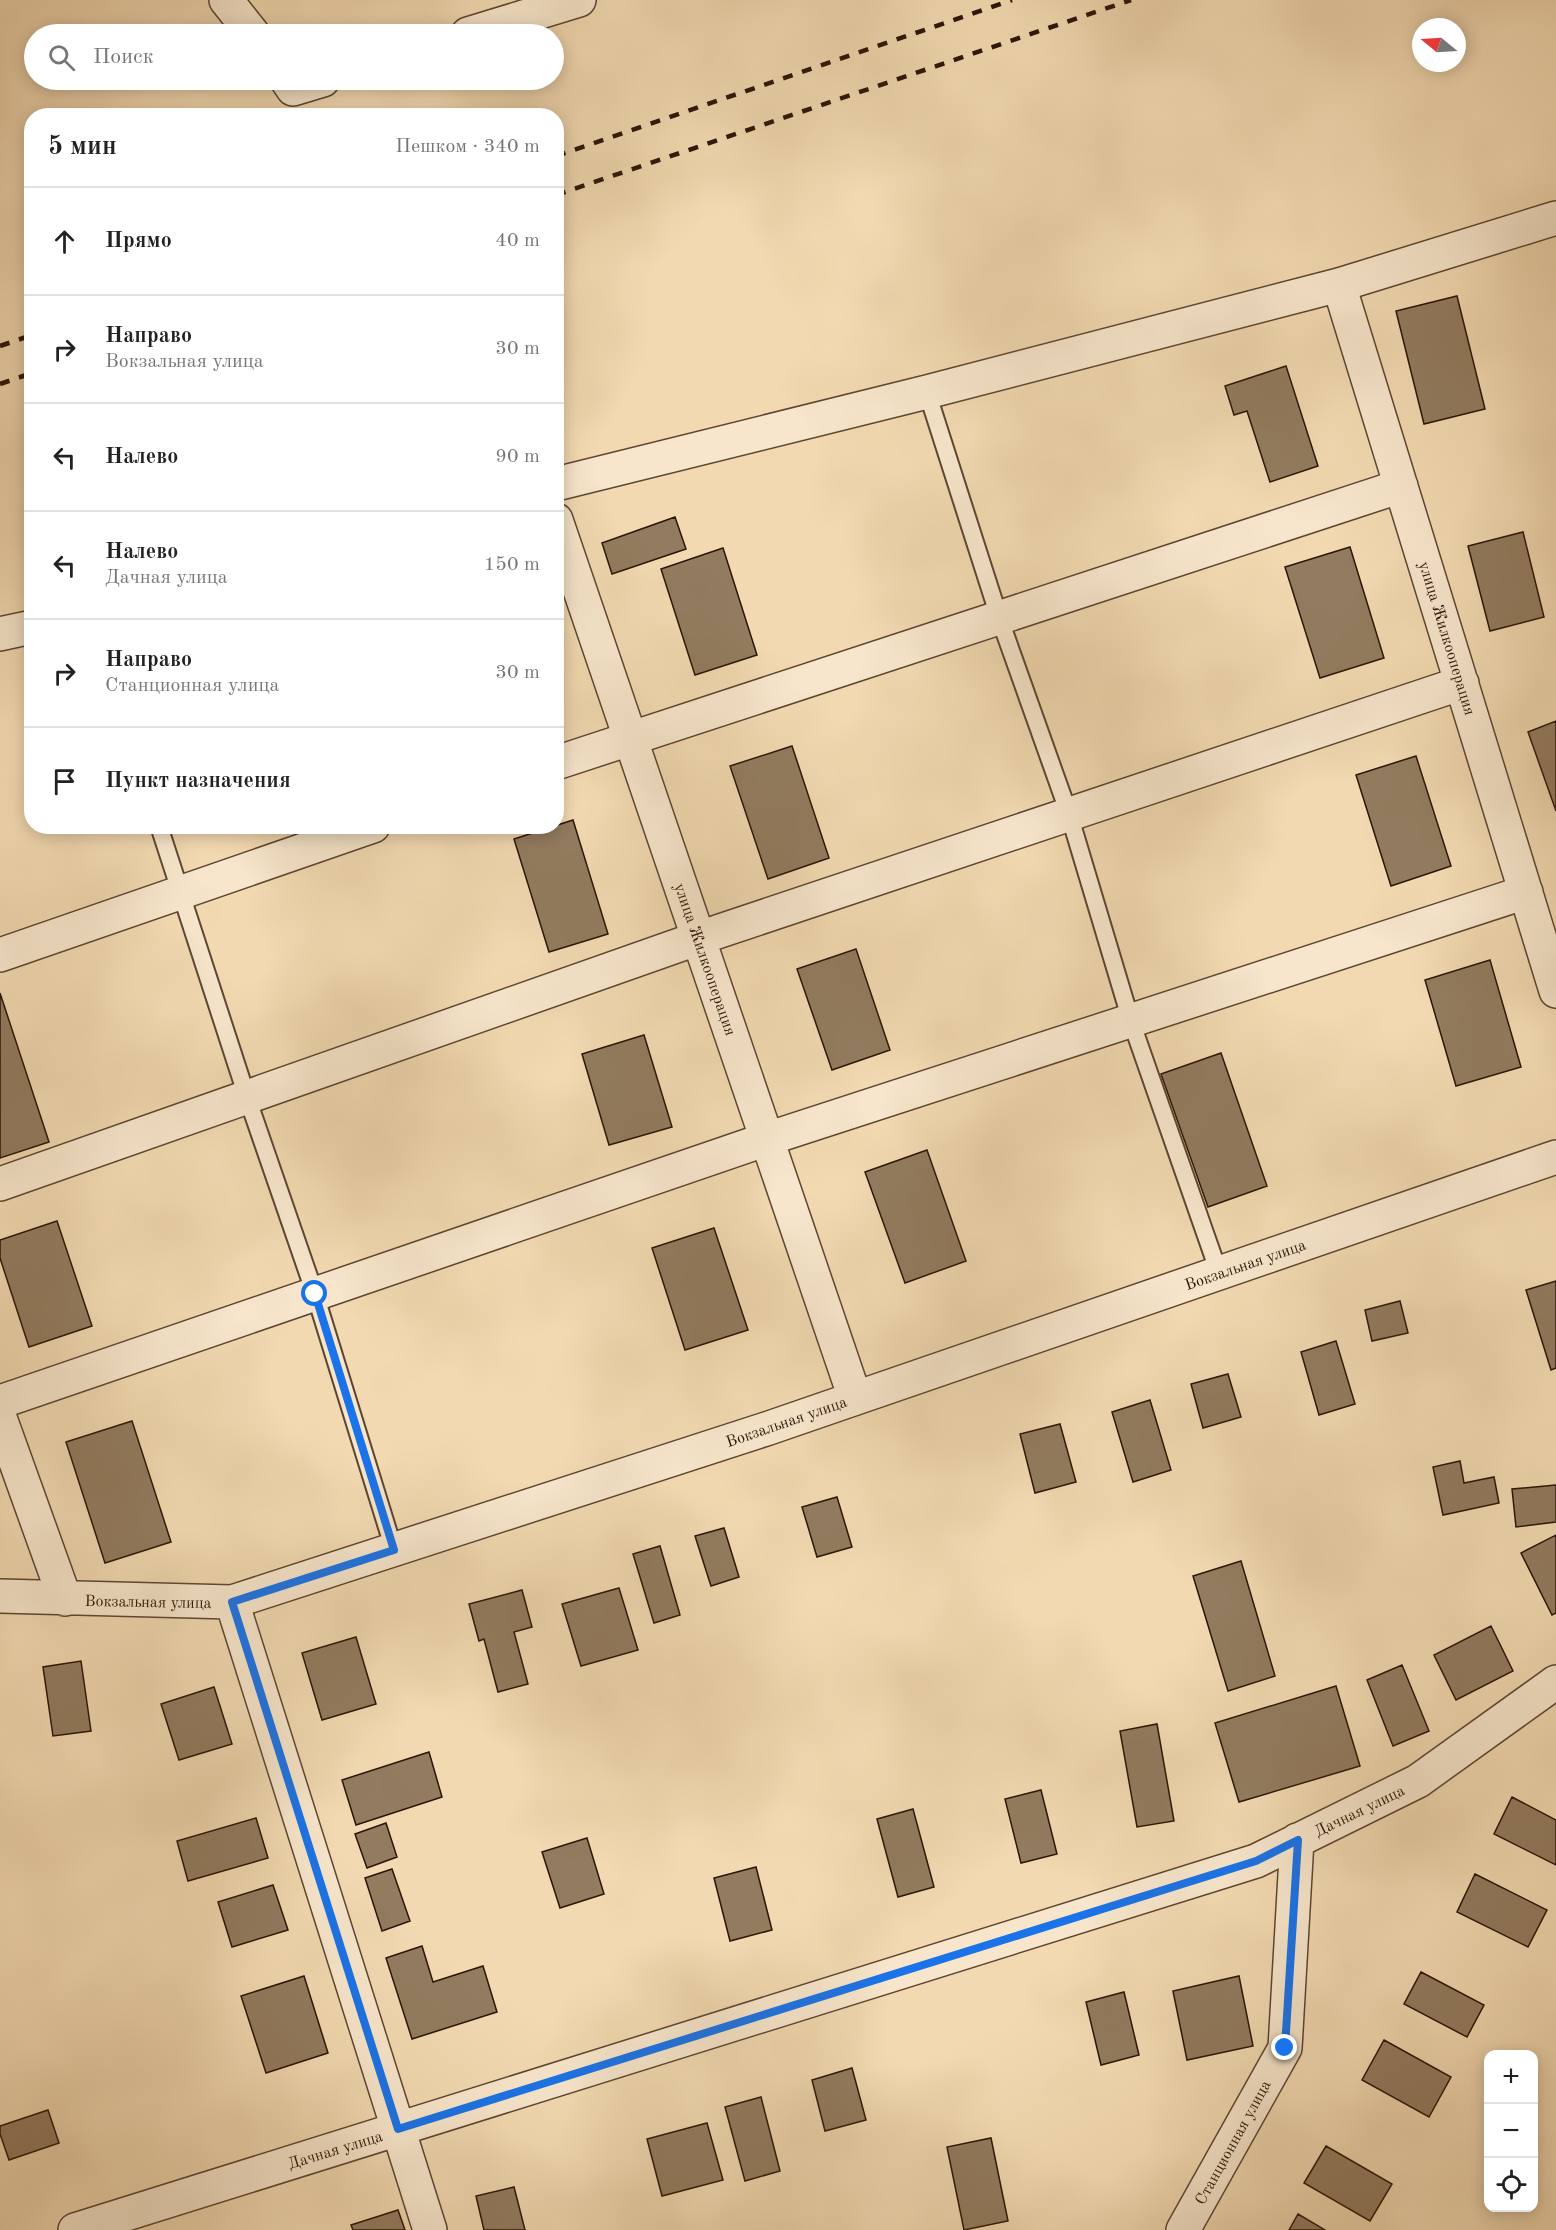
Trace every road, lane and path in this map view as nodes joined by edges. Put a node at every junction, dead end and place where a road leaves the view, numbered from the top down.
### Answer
1 (226, 0) edge
2 (579, 0) edge
3 (244, 24) edge
4 (501, 24) edge
5 (1556, 218) edge
6 (1339, 285) junction
7 (927, 392) junction
8 (564, 482) edge
9 (1401, 486) junction
10 (564, 543) edge
11 (999, 617) junction
12 (24, 629) edge
13 (0, 634) edge
14 (1462, 683) junction
15 (631, 738) junction
16 (564, 760) edge
17 (1069, 814) junction
18 (162, 834) edge
19 (350, 834) edge
20 (1526, 892) junction
21 (180, 893) junction
22 (699, 938) junction
23 (0, 955) edge
24 (1556, 991) edge
25 (1131, 1021) junction
26 (247, 1097) junction
27 (767, 1139) junction
28 (1556, 1157) edge
29 (0, 1184) edge
30 (1219, 1273) junction
31 (315, 1294) junction
32 (855, 1398) junction
33 (0, 1402) edge
34 (0, 1418) edge
35 (394, 1550) junction
36 (0, 1596) edge
37 (65, 1599) junction
38 (232, 1602) junction
39 (1556, 1682) edge
40 (1298, 1840) junction
41 (398, 2129) junction
42 (75, 2230) edge
43 (430, 2230) edge
44 (1184, 2230) edge

1 - 3 street
2 - 4 street
5 - 6 street
6 - 7 street
6 - 9 street, улица Жилкооперация
7 - 8 street
7 - 11 lane
9 - 11 street
9 - 14 street, улица Жилкооперация
10 - 15 street, улица Жилкооперация
11 - 15 street
11 - 17 lane
12 - 13 street
14 - 17 street
14 - 20 street, улица Жилкооперация
15 - 16 street
15 - 22 street, улица Жилкооперация
17 - 22 street
17 - 25 lane
18 - 21 lane
19 - 21 street
20 - 24 street, улица Жилкооперация
20 - 25 street
21 - 23 street
21 - 26 lane
22 - 26 street
22 - 27 street, улица Жилкооперация
25 - 27 street
25 - 30 lane
26 - 29 street
26 - 31 lane
27 - 31 street
27 - 32 street, улица Жилкооперация
28 - 30 street, Вокзальная улица
30 - 32 street, Вокзальная улица
31 - 33 street
31 - 35 lane
32 - 35 street, Вокзальная улица
34 - 37 street
35 - 38 street, Вокзальная улица
36 - 37 street, Вокзальная улица
37 - 38 street, Вокзальная улица
38 - 41 street
39 - 40 street, Дачная улица
40 - 41 street, Дачная улица
40 - 44 street, Станционная улица
41 - 42 street, Дачная улица
41 - 43 street

